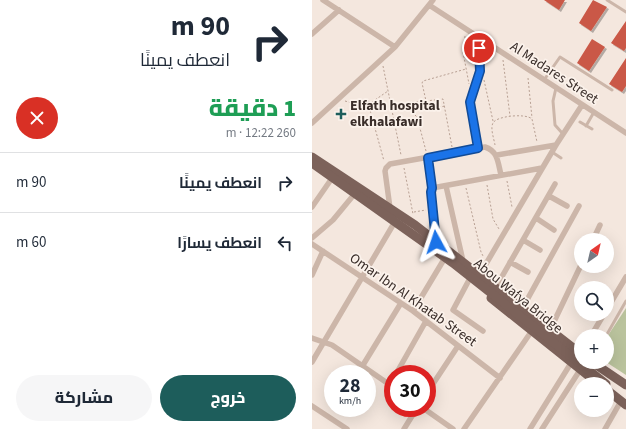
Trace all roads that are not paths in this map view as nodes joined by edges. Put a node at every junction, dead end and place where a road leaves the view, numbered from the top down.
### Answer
1 (323, 0) edge
2 (607, 0) edge
3 (431, 3) edge
4 (339, 10) junction
5 (626, 12) edge
6 (312, 34) edge
7 (478, 37) junction
8 (395, 47) junction
9 (544, 80) junction
10 (556, 88) junction
11 (612, 90) dead end
12 (582, 105) junction
13 (594, 112) junction
14 (580, 122) dead end
15 (312, 124) edge
16 (586, 126) junction
17 (592, 129) dead end
18 (563, 134) junction
19 (626, 134) edge
20 (556, 145) junction
21 (478, 148) junction
22 (552, 152) junction
23 (497, 156) junction
24 (312, 157) edge
25 (428, 158) junction
26 (561, 158) dead end
27 (312, 162) edge
28 (312, 168) edge
29 (542, 168) junction
30 (503, 175) junction
31 (330, 181) junction
32 (555, 184) dead end
33 (446, 186) junction
34 (432, 188) junction
35 (549, 196) junction
36 (352, 197) junction
37 (567, 206) dead end
38 (579, 206) dead end
39 (312, 207) edge
40 (390, 208) junction
41 (536, 218) junction
42 (393, 225) junction
43 (600, 225) dead end
44 (554, 230) dead end
45 (596, 233) edge
46 (312, 238) edge
47 (523, 240) junction
48 (436, 242) junction
49 (312, 244) edge
50 (540, 250) dead end
51 (323, 252) junction
52 (443, 261) junction
53 (463, 262) junction
54 (510, 262) junction
55 (528, 272) dead end
56 (578, 273) edge
57 (480, 274) junction
58 (312, 275) edge
59 (626, 277) edge
60 (362, 278) junction
61 (469, 280) junction
62 (496, 288) junction
63 (614, 297) edge
64 (626, 301) edge
65 (401, 303) junction
66 (522, 309) junction
67 (413, 311) junction
68 (426, 321) junction
69 (610, 329) edge
70 (483, 331) dead end
71 (531, 332) junction
72 (554, 333) junction
73 (312, 338) edge
74 (324, 341) junction
75 (458, 346) junction
76 (550, 346) junction
77 (574, 348) edge
78 (312, 362) edge
79 (571, 363) junction
80 (361, 365) edge
81 (364, 365) edge
82 (401, 365) edge
83 (601, 369) edge
84 (580, 370) junction
85 (605, 372) junction
86 (590, 377) edge
87 (597, 377) edge
88 (500, 378) junction
89 (436, 379) edge
90 (626, 384) edge
91 (614, 392) edge
92 (626, 392) edge
93 (614, 395) edge
94 (624, 402) edge
95 (312, 406) edge
96 (411, 417) edge
97 (436, 417) edge
98 (347, 429) edge
99 (404, 429) edge
100 (453, 429) edge
101 (464, 429) edge
102 (530, 429) edge
103 (542, 429) edge
104 (605, 429) edge

1 - 4 street
2 - 5 lane
3 - 7 street, Al Madares Street
3 - 8 street
4 - 6 street
4 - 8 street
7 - 9 street, Al Madares Street
7 - 21 street
8 - 15 street
9 - 10 street, Al Madares Street
9 - 11 lane
10 - 12 street, Al Madares Street
10 - 18 lane
12 - 13 street, Al Madares Street
12 - 18 street
13 - 16 lane
13 - 19 street, Al Madares Street
14 - 16 lane
16 - 17 lane
18 - 20 street
20 - 22 street
20 - 23 street
21 - 23 street
21 - 25 street
22 - 26 lane
22 - 29 street
23 - 30 street
24 - 40 main road
25 - 34 street
25 - 40 street
27 - 87 main road, Abou Wafya Bridge, bridge
28 - 31 main road
29 - 30 street
29 - 57 street
30 - 33 street
31 - 36 main road
31 - 39 street
32 - 35 street
33 - 34 street
33 - 53 street
34 - 48 street
35 - 37 street
35 - 41 street
36 - 42 main road
36 - 46 street
38 - 66 street
40 - 48 main road
41 - 44 street
41 - 47 street
42 - 52 main road
42 - 60 street
43 - 45 street
47 - 50 street
47 - 54 street
48 - 53 main road
49 - 51 street, Omar Ibn Al Khatab Street
51 - 58 street
51 - 60 street, Omar Ibn Al Khatab Street
52 - 61 main road
52 - 67 street
53 - 57 main road
54 - 55 street
54 - 62 street
56 - 72 street
57 - 62 main road
59 - 63 street
60 - 65 street, Omar Ibn Al Khatab Street
60 - 74 street
61 - 70 street
61 - 71 main road
62 - 66 main road
64 - 69 lane
65 - 67 street, Omar Ibn Al Khatab Street
65 - 81 street
66 - 72 main road
67 - 68 street, Omar Ibn Al Khatab Street
68 - 75 street, Omar Ibn Al Khatab Street
68 - 82 street
71 - 76 main road
71 - 88 street
72 - 76 main road
72 - 77 main road
73 - 74 street
74 - 78 street
74 - 80 street
75 - 88 street, Omar Ibn Al Khatab Street
75 - 89 street
76 - 79 main road
79 - 84 main road
79 - 102 street
83 - 85 main road
84 - 86 main road
84 - 103 street
85 - 90 main road
85 - 92 main road
88 - 101 street
91 - 94 main road, Abou Wafya Bridge
93 - 94 main road
94 - 104 street
95 - 98 street
96 - 99 street
97 - 100 street

